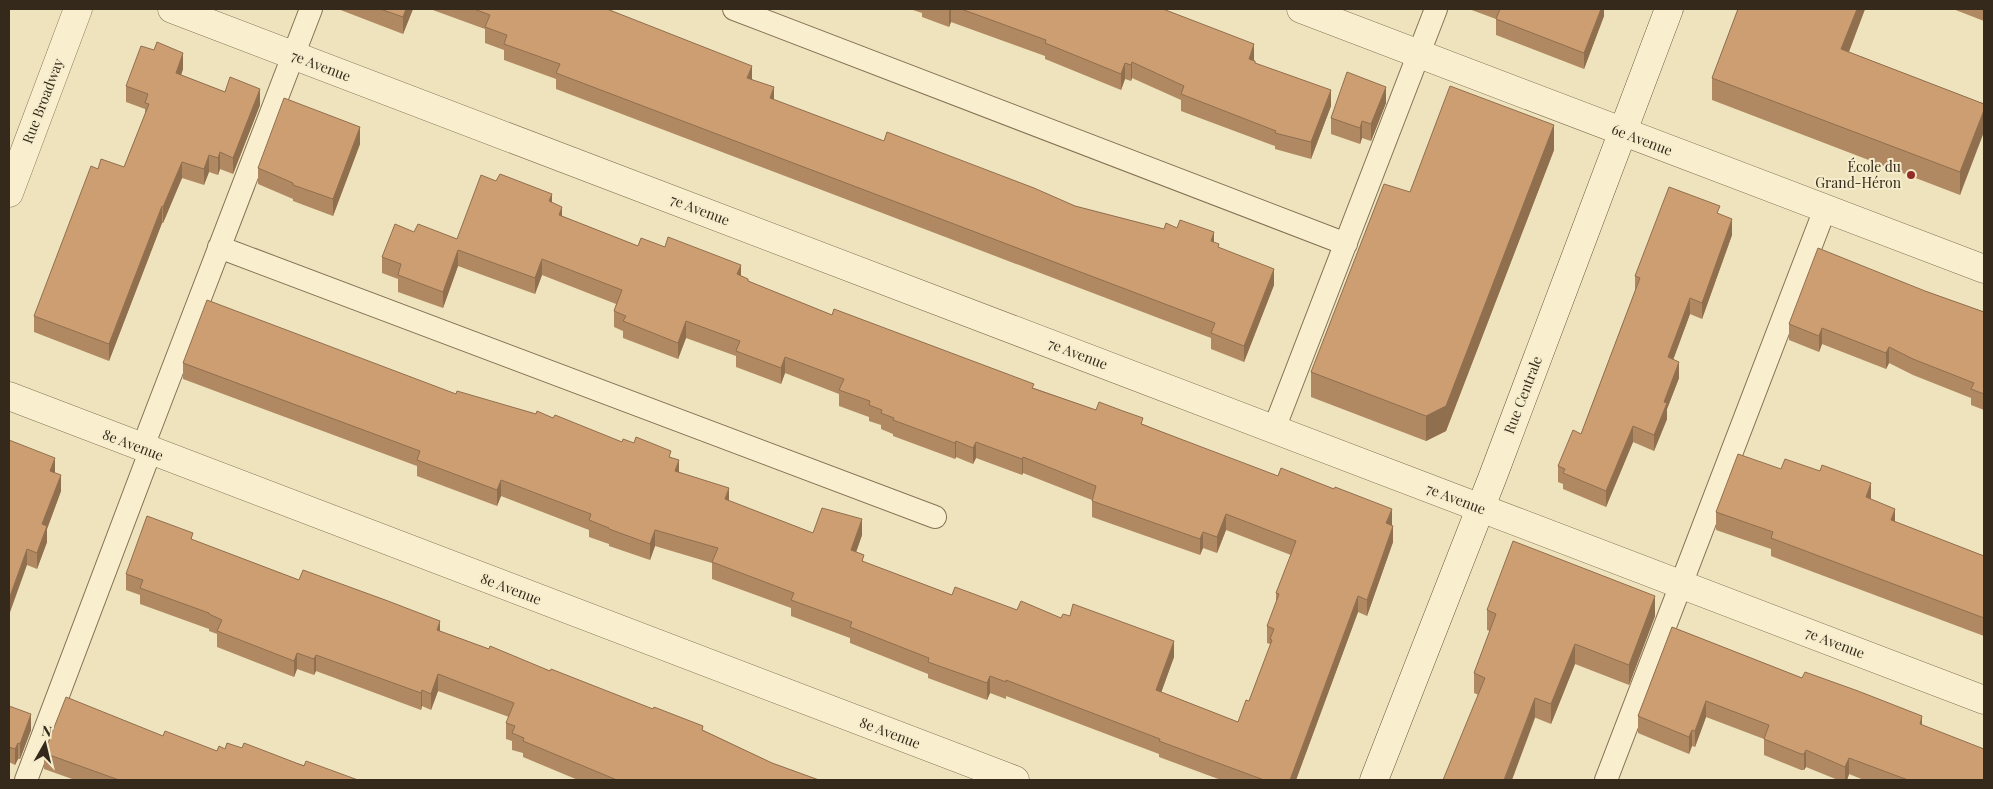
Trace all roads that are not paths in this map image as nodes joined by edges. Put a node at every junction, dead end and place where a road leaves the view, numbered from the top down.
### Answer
1 (78, 9) edge
2 (172, 9) edge
3 (311, 9) edge
4 (734, 9) edge
5 (1301, 9) edge
6 (1436, 9) edge
7 (1669, 9) edge
8 (1420, 54) junction
9 (293, 55) junction
10 (1622, 132) junction
11 (9, 193) edge
12 (1825, 209) junction
13 (1346, 244) junction
14 (220, 247) junction
15 (1984, 269) edge
16 (9, 396) edge
17 (1274, 429) junction
18 (146, 450) junction
19 (1480, 509) junction
20 (935, 517) dead end
21 (1681, 584) junction
22 (1984, 700) edge
23 (26, 780) edge
24 (1014, 780) edge
25 (1374, 780) edge
26 (1606, 780) edge

1 - 11 street, Rue Broadway
2 - 9 street, 7e Avenue
3 - 9 lane
4 - 13 lane
5 - 8 street, 6e Avenue
6 - 8 lane
7 - 10 street, Rue Centrale
8 - 10 street, 6e Avenue
8 - 13 lane
9 - 14 lane
9 - 17 street, 7e Avenue
10 - 12 street, 6e Avenue
10 - 19 street, Rue Centrale
12 - 15 street, 6e Avenue
12 - 21 lane
13 - 17 lane
14 - 18 lane
14 - 20 lane
16 - 18 street, 8e Avenue
17 - 19 street, 7e Avenue
18 - 23 lane
18 - 24 street, 8e Avenue
19 - 21 street, 7e Avenue
19 - 25 street, Rue Centrale
21 - 22 street, 7e Avenue
21 - 26 lane

